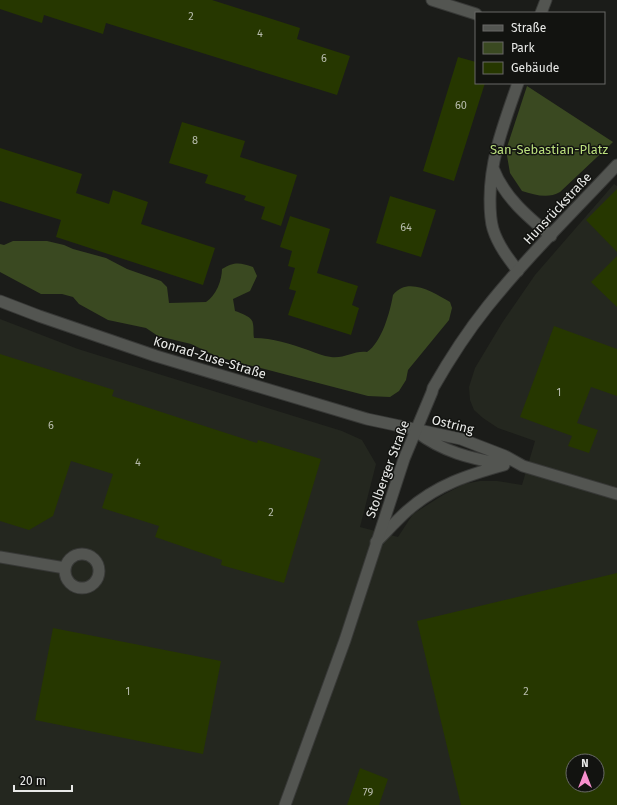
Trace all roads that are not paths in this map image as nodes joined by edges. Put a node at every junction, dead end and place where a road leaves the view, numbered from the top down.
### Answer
1 (432, 0) edge
2 (546, 0) edge
3 (541, 12) edge
4 (475, 14) edge
5 (518, 84) edge
6 (492, 165) junction
7 (617, 165) edge
8 (551, 236) junction
9 (518, 270) junction
10 (0, 301) edge
11 (415, 430) junction
12 (504, 465) junction
13 (523, 466) junction
14 (617, 494) edge
15 (376, 542) junction
16 (0, 557) edge
17 (65, 568) dead end
18 (285, 805) edge

1 - 4 street
2 - 3 street
5 - 6 street
6 - 8 street
6 - 9 street
7 - 8 street, Hunsrückstraße
8 - 9 street, Hunsrückstraße
9 - 11 street, Stolberger Straße
10 - 11 street, Konrad-Zuse-Straße
11 - 12 street, Ostring
11 - 13 street, Ostring
11 - 15 street, Stolberger Straße
12 - 13 street, Ostring
12 - 15 street
13 - 14 street, Ostring
15 - 18 street, Stolberger Straße
16 - 17 street

